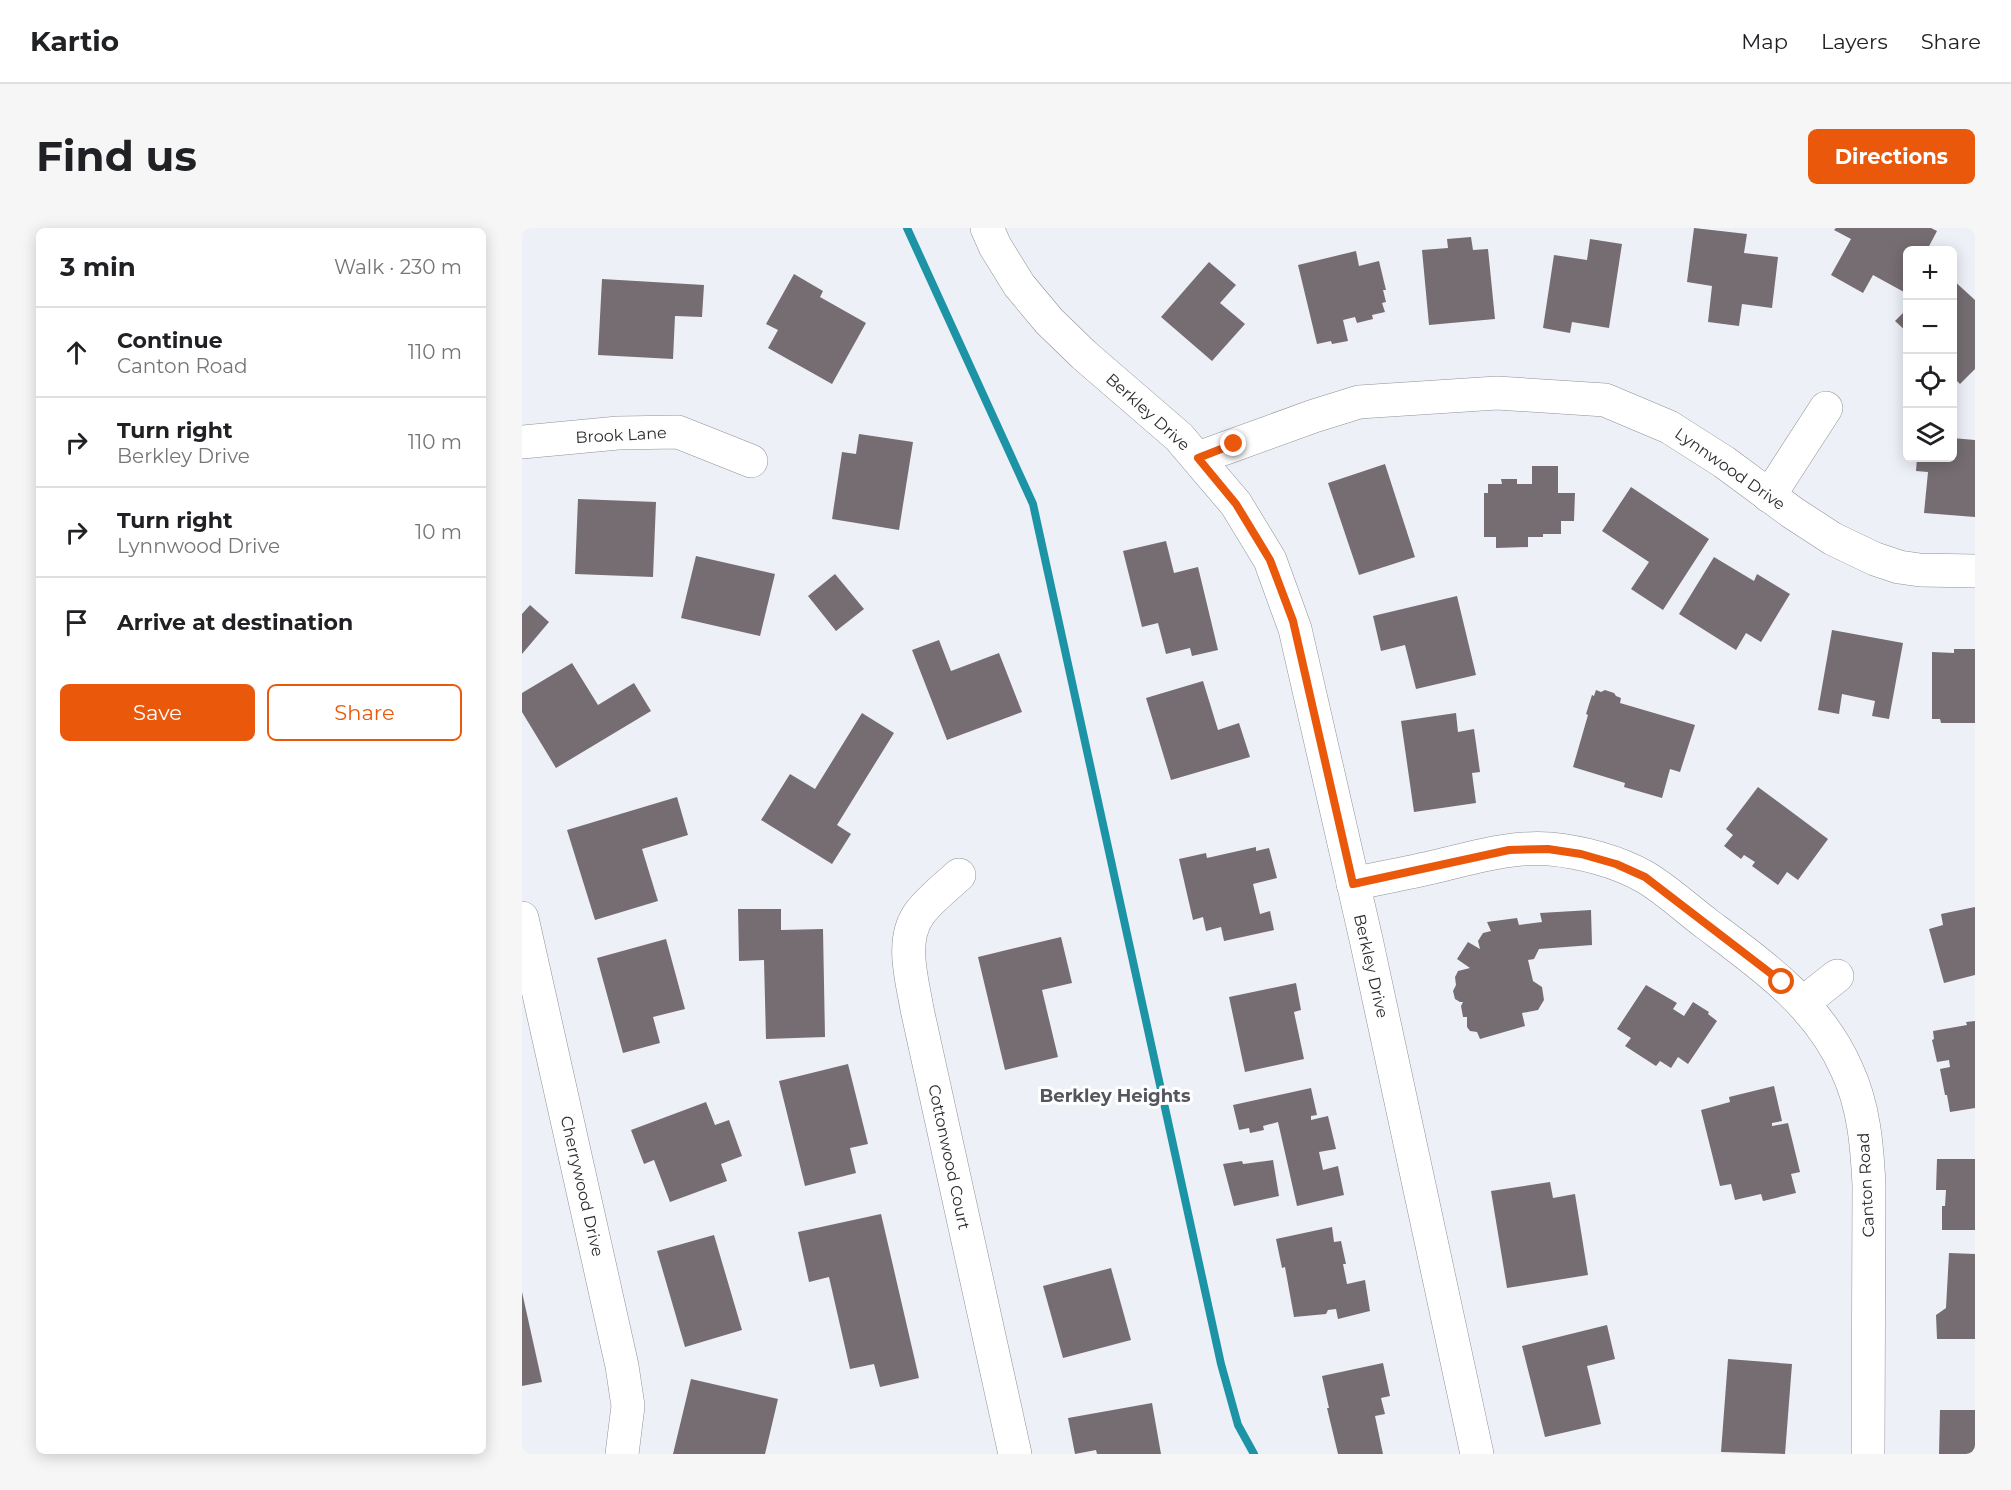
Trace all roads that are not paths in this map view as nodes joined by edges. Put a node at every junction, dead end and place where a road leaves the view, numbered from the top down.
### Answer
1 (987, 228) edge
2 (1826, 408) dead end
3 (522, 442) edge
4 (1198, 458) junction
5 (751, 461) dead end
6 (1769, 496) junction
7 (1975, 571) edge
8 (959, 875) dead end
9 (1353, 884) junction
10 (522, 918) edge
11 (1837, 976) dead end
12 (1803, 1003) junction
13 (622, 1454) edge
14 (1014, 1454) edge
15 (1477, 1454) edge
16 (1868, 1454) edge

1 - 4 street, Berkley Drive
2 - 6 street
3 - 5 street, Brook Lane
4 - 6 street, Lynnwood Drive
4 - 9 street, Berkley Drive
6 - 7 street, Lynnwood Drive
8 - 14 street, Cottonwood Court
9 - 12 street, Canton Road
9 - 15 street, Berkley Drive
10 - 13 street, Cherrywood Drive
11 - 12 street
12 - 16 street, Canton Road

